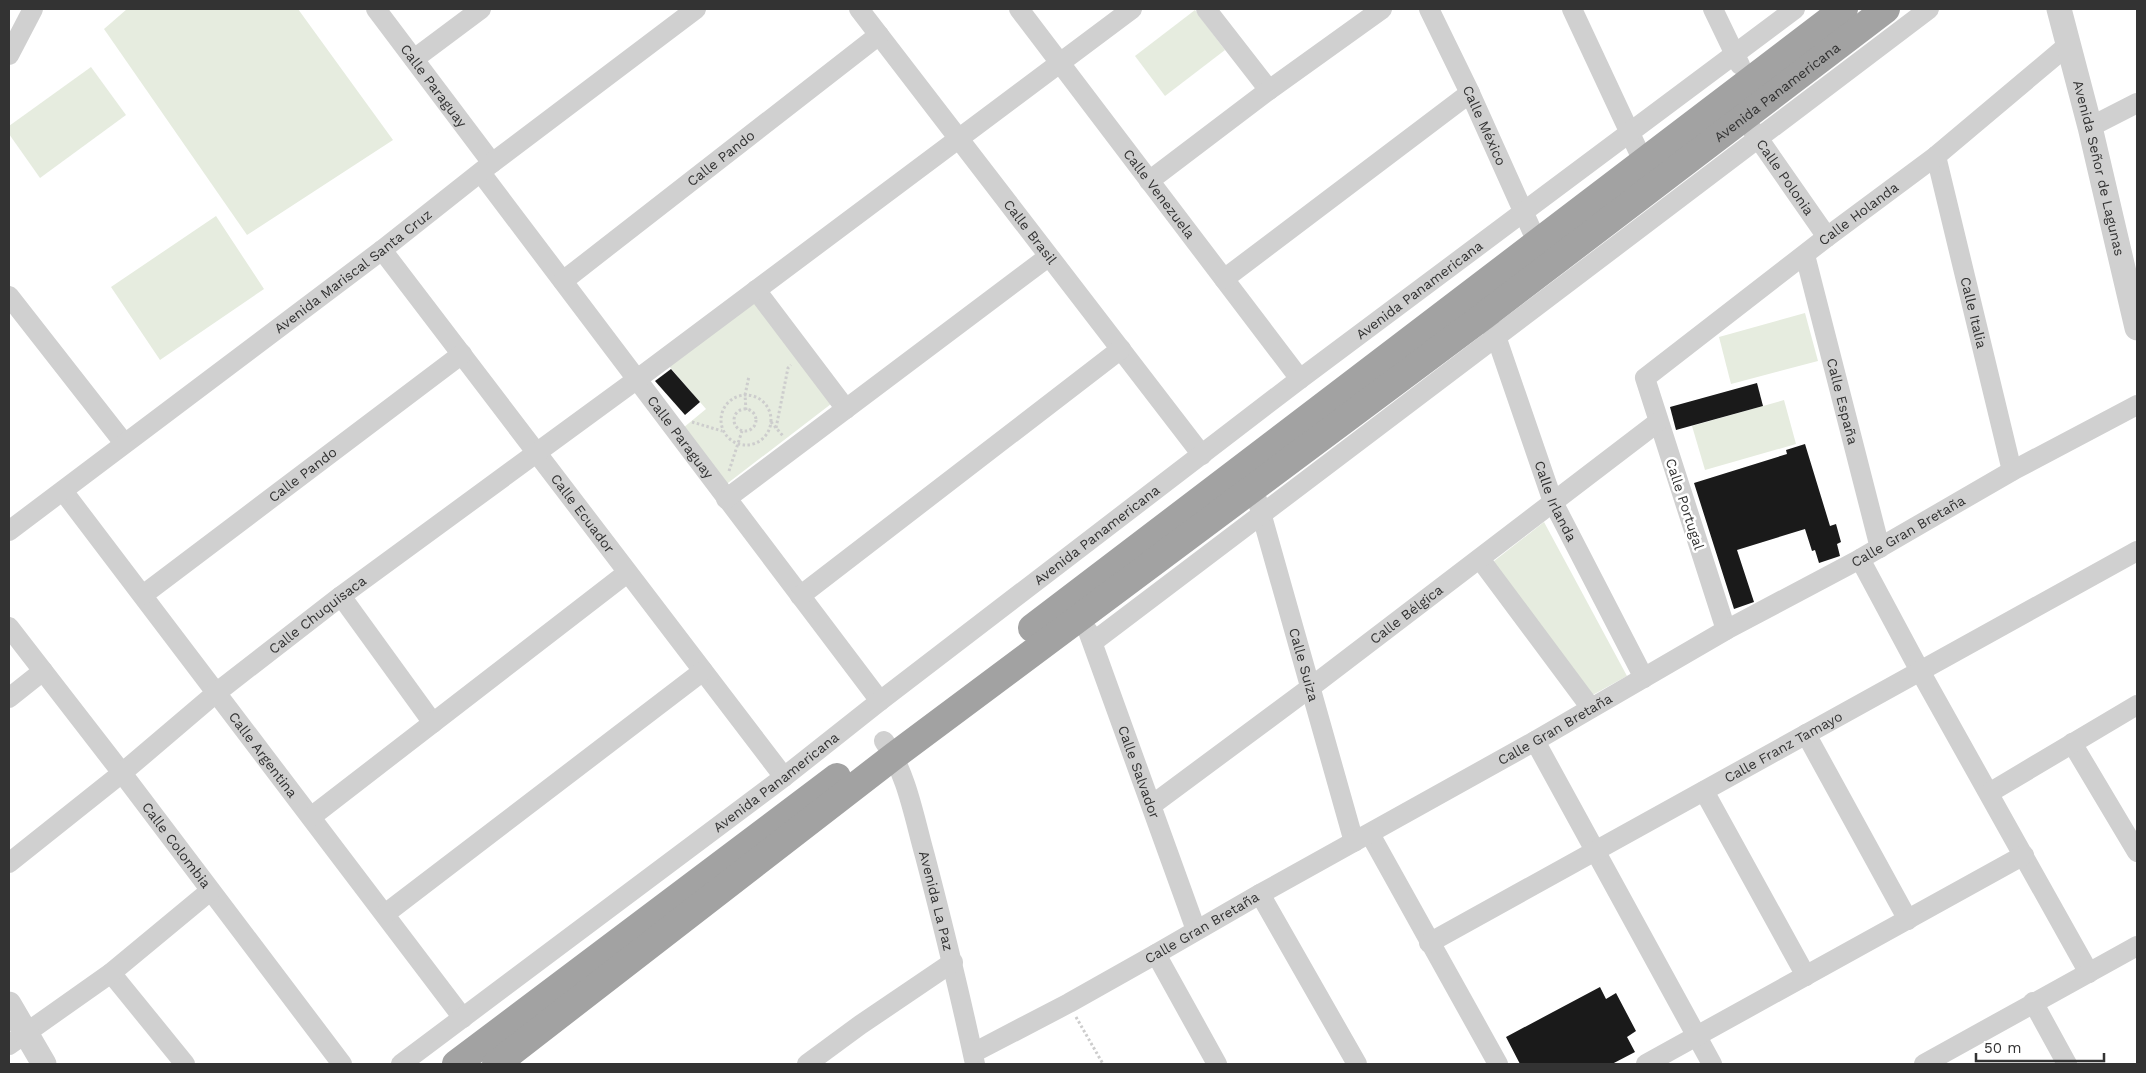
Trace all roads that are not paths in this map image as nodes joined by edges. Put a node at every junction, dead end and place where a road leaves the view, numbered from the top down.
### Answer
1 (33, 9) edge
2 (376, 9) edge
3 (481, 9) edge
4 (696, 9) edge
5 (859, 9) edge
6 (1019, 9) edge
7 (1132, 9) edge
8 (1206, 9) edge
9 (1382, 9) edge
10 (1429, 9) edge
11 (1572, 9) edge
12 (1713, 9) edge
13 (1796, 9) edge
14 (1844, 9) edge
15 (1886, 9) edge
16 (1929, 9) edge
17 (2059, 9) edge
18 (14, 27) edge
19 (879, 35) junction
20 (2068, 45) junction
21 (1735, 54) junction
22 (9, 55) edge
23 (414, 59) junction
24 (1060, 62) junction
25 (1748, 82) junction
26 (1269, 90) junction
27 (1470, 93) junction
28 (2137, 103) edge
29 (2090, 127) junction
30 (1751, 128) junction
31 (1631, 133) junction
32 (958, 138) junction
33 (1936, 156) junction
34 (1643, 161) junction
35 (486, 168) junction
36 (1148, 181) junction
37 (1524, 212) junction
38 (1827, 237) junction
39 (1537, 242) junction
40 (382, 250) junction
41 (1805, 255) junction
42 (1048, 257) junction
43 (1224, 279) junction
44 (563, 281) junction
45 (756, 290) junction
46 (9, 296) edge
47 (1490, 326) junction
48 (2137, 328) edge
49 (1122, 349) junction
50 (462, 354) junction
51 (1646, 378) joint
52 (1300, 379) junction
53 (636, 380) junction
54 (2137, 406) edge
55 (846, 409) junction
56 (1658, 422) junction
57 (124, 443) junction
58 (536, 453) junction
59 (1202, 455) junction
60 (2012, 471) junction
61 (1253, 486) junction
62 (63, 491) junction
63 (726, 499) junction
64 (1552, 502) junction
65 (1262, 514) junction
66 (12, 520) edge
67 (1880, 548) junction
68 (2137, 551) edge
69 (1480, 559) junction
70 (1860, 559) junction
71 (627, 573) junction
72 (142, 595) junction
73 (341, 596) junction
74 (800, 596) junction
75 (1081, 614) junction
76 (9, 628) edge
77 (1726, 630) junction
78 (1093, 642) junction
79 (43, 671) junction
80 (703, 671) junction
81 (1920, 672) junction
82 (1644, 678) junction
83 (1311, 687) junction
84 (216, 693) junction
85 (9, 698) edge
86 (880, 701) junction
87 (2137, 705) edge
88 (1591, 708) junction
89 (433, 723) junction
90 (1806, 734) junction
91 (1535, 741) junction
92 (2072, 743) junction
93 (889, 748) junction
94 (122, 773) junction
95 (784, 777) junction
96 (1704, 791) junction
97 (1989, 793) junction
98 (1152, 806) junction
99 (310, 818) junction
100 (1362, 838) junction
101 (1594, 851) junction
102 (2137, 852) edge
103 (2024, 855) junction
104 (9, 862) edge
105 (210, 891) junction
106 (1260, 894) junction
107 (385, 914) junction
108 (1908, 920) junction
109 (1196, 930) junction
110 (1429, 943) junction
111 (2137, 946) edge
112 (1156, 954) junction
113 (953, 962) junction
114 (111, 973) junction
115 (2089, 973) junction
116 (1806, 976) junction
117 (2033, 1002) junction
118 (9, 1004) edge
119 (463, 1018) junction
120 (1697, 1036) junction
121 (17, 1039) edge
122 (974, 1059) edge
123 (44, 1064) edge
124 (185, 1064) edge
125 (342, 1064) edge
126 (401, 1064) edge
127 (456, 1064) edge
128 (496, 1064) edge
129 (807, 1064) edge
130 (1218, 1064) edge
131 (1357, 1064) edge
132 (1498, 1064) edge
133 (1646, 1064) edge
134 (1712, 1064) edge
135 (1924, 1064) edge
136 (2067, 1064) edge

1 - 18 street
2 - 23 street, Calle Paraguay
3 - 23 street
4 - 35 street, Avenida Mariscal Santa Cruz
5 - 19 street, Calle Brasil
6 - 24 street, Calle Venezuela
7 - 24 street, Calle Chuquisaca
8 - 26 street
9 - 26 street
10 - 27 street, Calle México
11 - 31 street
12 - 21 street
13 - 21 street, Avenida Panamericana
14 - 25 highway, Avenida Panamericana
15 - 30 highway, Avenida Panamericana
16 - 30 street
17 - 20 street, Avenida Señor de Lagunas
18 - 22 street
19 - 32 street, Calle Brasil
19 - 44 street, Calle Pando
20 - 29 street, Avenida Señor de Lagunas
20 - 33 street, Calle Holanda
21 - 25 street
21 - 31 street, Avenida Panamericana
23 - 35 street, Calle Paraguay
24 - 32 street, Calle Chuquisaca
24 - 36 street, Calle Venezuela
25 - 34 highway, Avenida Panamericana
26 - 36 street
27 - 37 street, Calle México
27 - 43 street
28 - 29 street
29 - 48 street, Avenida Señor de Lagunas
30 - 38 street, Calle Polonia
30 - 47 highway, Avenida Panamericana
31 - 34 street
31 - 37 street, Avenida Panamericana
32 - 42 street, Calle Brasil
32 - 45 street, Calle Chuquisaca
33 - 38 street, Calle Holanda
33 - 60 street, Calle Italia
34 - 39 highway, Avenida Panamericana
35 - 40 street, Avenida Mariscal Santa Cruz
35 - 44 street, Calle Paraguay
36 - 43 street, Calle Venezuela
37 - 39 street, Calle México
37 - 52 street, Avenida Panamericana
38 - 41 street, Calle Holanda
39 - 93 highway, Avenida Panamericana
40 - 50 street, Calle Ecuador
40 - 57 street, Avenida Mariscal Santa Cruz
41 - 51 street, Calle Holanda
41 - 67 street, Calle España
42 - 49 street, Calle Brasil
42 - 55 street
43 - 52 street, Calle Venezuela
44 - 53 street, Calle Paraguay
45 - 53 street, Calle Chuquisaca
45 - 55 street
46 - 57 street
47 - 61 highway, Avenida Panamericana
47 - 64 street, Calle Irlanda
47 - 65 street
49 - 59 street, Calle Brasil
49 - 74 street
50 - 58 street, Calle Ecuador
50 - 72 street, Calle Pando
51 - 56 street, Calle Portugal
52 - 59 street, Avenida Panamericana
53 - 58 street, Calle Chuquisaca
53 - 63 street, Calle Paraguay
54 - 60 street, Calle Gran Bretaña
55 - 63 street
56 - 64 street, Calle Bélgica
56 - 77 street, Calle Portugal
57 - 62 street, Avenida Mariscal Santa Cruz
58 - 71 street, Calle Ecuador
58 - 73 street, Calle Chuquisaca
59 - 86 street, Avenida Panamericana
60 - 67 street, Calle Gran Bretaña
61 - 65 street, Calle Suiza
61 - 75 highway, Avenida Panamericana
62 - 66 street, Avenida Mariscal Santa Cruz
62 - 72 street, Calle Argentina
63 - 74 street, Calle Paraguay
64 - 69 street, Calle Bélgica
64 - 82 street, Calle Irlanda
65 - 78 street
65 - 83 street, Calle Suiza
67 - 70 street, Calle Gran Bretaña
68 - 81 street, Calle Franz Tamayo
69 - 83 street, Calle Bélgica
69 - 88 street
70 - 77 street, Calle Gran Bretaña
70 - 81 street
71 - 80 street, Calle Ecuador
71 - 89 street
72 - 84 street, Calle Argentina
73 - 84 street, Calle Chuquisaca
73 - 89 street
74 - 86 street, Calle Paraguay
75 - 78 street, Calle Salvador
75 - 93 highway, Avenida Panamericana
76 - 79 street, Calle Colombia
77 - 82 street, Calle Gran Bretaña
78 - 98 street, Calle Salvador
79 - 85 street
79 - 94 street, Calle Colombia
80 - 95 street, Calle Ecuador
80 - 107 street
81 - 90 street, Calle Franz Tamayo
81 - 97 street
82 - 88 street, Calle Gran Bretaña
83 - 98 street, Calle Bélgica
83 - 100 street, Calle Suiza
84 - 94 street, Calle Chuquisaca
84 - 99 street, Calle Argentina
86 - 95 street, Avenida Panamericana
87 - 92 street
88 - 91 street, Calle Gran Bretaña
89 - 99 street
90 - 96 street, Calle Franz Tamayo
90 - 108 street
91 - 100 street, Calle Gran Bretaña
91 - 101 street
92 - 97 street
92 - 102 street
93 - 113 street, Avenida La Paz
93 - 127 highway, Avenida Panamericana
93 - 128 highway, Avenida Panamericana
94 - 104 street, Calle Chuquisaca
94 - 105 street, Calle Colombia
95 - 119 street, Avenida Panamericana
96 - 101 street, Calle Franz Tamayo
96 - 116 street
97 - 103 street
98 - 109 street, Calle Salvador
99 - 107 street, Calle Argentina
100 - 106 street, Calle Gran Bretaña
100 - 110 street, Calle Suiza
101 - 110 street, Calle Franz Tamayo
101 - 120 street
103 - 108 street
103 - 115 street
105 - 114 street
105 - 125 street, Calle Colombia
106 - 109 street, Calle Gran Bretaña
106 - 131 street
107 - 119 street, Calle Argentina
108 - 116 street
109 - 112 street, Calle Gran Bretaña
110 - 132 street, Calle Suiza
111 - 115 street
112 - 122 street, Calle Gran Bretaña
112 - 130 street
113 - 122 street, Avenida La Paz
113 - 129 street
114 - 121 street
114 - 124 street
115 - 117 street
116 - 120 street
117 - 135 street
117 - 136 street
118 - 121 street
119 - 126 street, Avenida Panamericana
120 - 133 street
120 - 134 street
121 - 123 street

